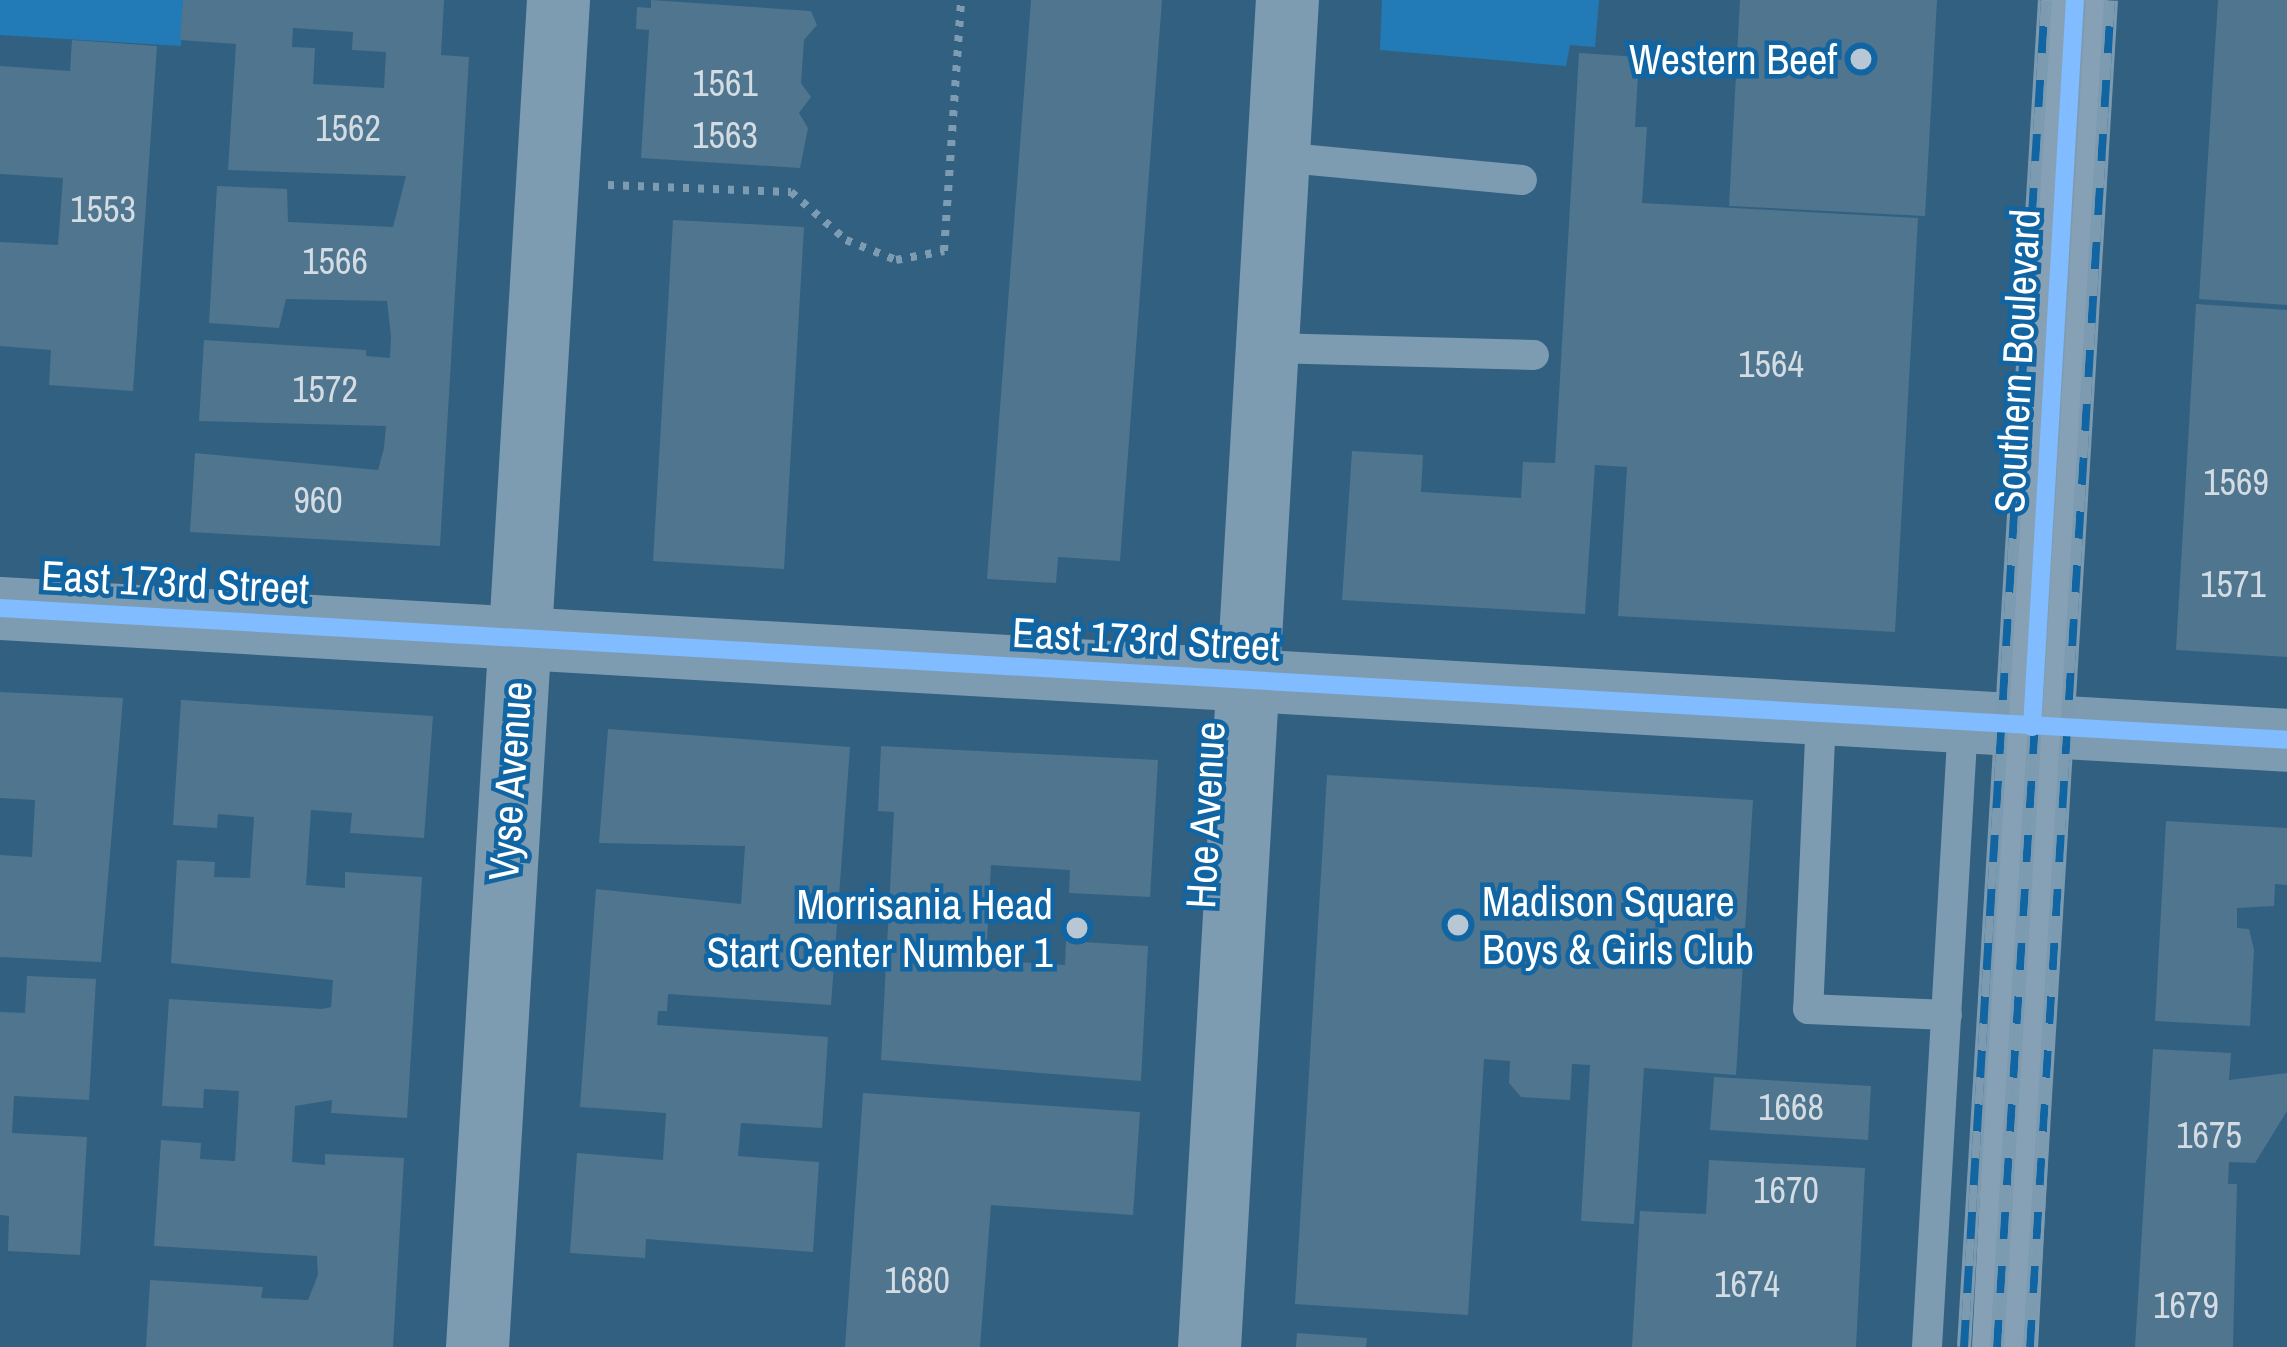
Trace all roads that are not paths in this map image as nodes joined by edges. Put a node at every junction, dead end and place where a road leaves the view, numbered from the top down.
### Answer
1 (558, 0) edge
2 (1287, 0) edge
3 (2075, 0) edge
4 (1278, 157) junction
5 (1522, 180) dead end
6 (1268, 348) junction
7 (1534, 355) dead end
8 (0, 608) edge
9 (520, 638) junction
10 (1249, 681) junction
11 (1821, 716) junction
12 (1964, 723) junction
13 (2032, 727) junction
14 (2287, 740) edge
15 (1947, 1015) junction
16 (477, 1347) edge
17 (1209, 1347) edge
18 (1928, 1347) edge
19 (2005, 1347) edge

1 - 9 street, Vyse Avenue
2 - 4 street, Hoe Avenue
3 - 13 main road, Southern Boulevard
4 - 5 lane
4 - 6 street, Hoe Avenue
6 - 7 lane
6 - 10 street, Hoe Avenue
8 - 9 street, East 173rd Street
9 - 10 street, East 173rd Street
9 - 16 street, Vyse Avenue
10 - 11 street, East 173rd Street
10 - 17 street, Hoe Avenue
11 - 12 street, East 173rd Street
11 - 15 lane
12 - 13 street, East 173rd Street
12 - 15 lane
13 - 14 street, East 173rd Street
13 - 19 main road, Southern Boulevard
15 - 18 lane

